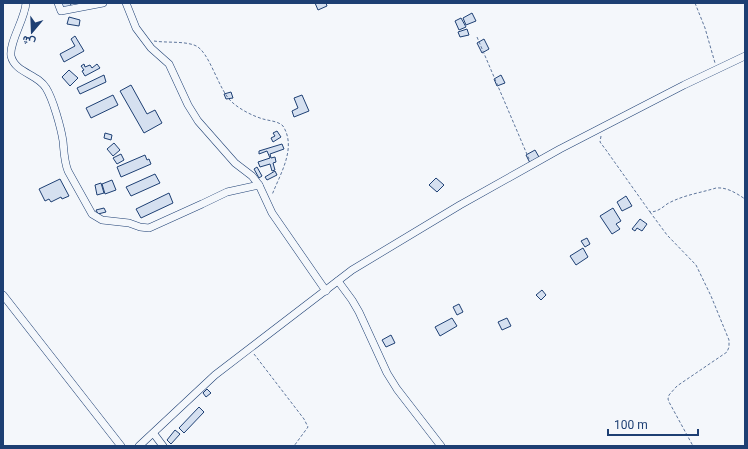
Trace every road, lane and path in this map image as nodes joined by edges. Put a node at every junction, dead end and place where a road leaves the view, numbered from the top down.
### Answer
1 (26, 3) edge
2 (58, 3) edge
3 (104, 3) edge
4 (126, 3) edge
5 (695, 3) edge
6 (477, 37) dead end
7 (153, 41) dead end
8 (745, 56) edge
9 (717, 69) junction
10 (606, 124) junction
11 (532, 166) junction
12 (259, 185) junction
13 (745, 199) edge
14 (268, 205) junction
15 (650, 212) junction
16 (338, 281) junction
17 (326, 291) junction
18 (3, 295) edge
19 (250, 349) junction
20 (154, 434) junction
21 (121, 446) edge
22 (139, 446) edge
23 (163, 446) edge
24 (294, 446) edge
25 (441, 446) edge
26 (693, 446) edge

1 - 12 street
2 - 3 street
4 - 12 street
5 - 9 path
6 - 11 path
7 - 14 path
8 - 9 street
9 - 10 street
10 - 11 street
10 - 15 path
11 - 16 street
12 - 14 street
13 - 15 path
14 - 17 street
15 - 26 path
16 - 17 street
16 - 25 street
17 - 19 street
18 - 21 street
19 - 20 street
19 - 24 path
20 - 22 street
20 - 23 street

